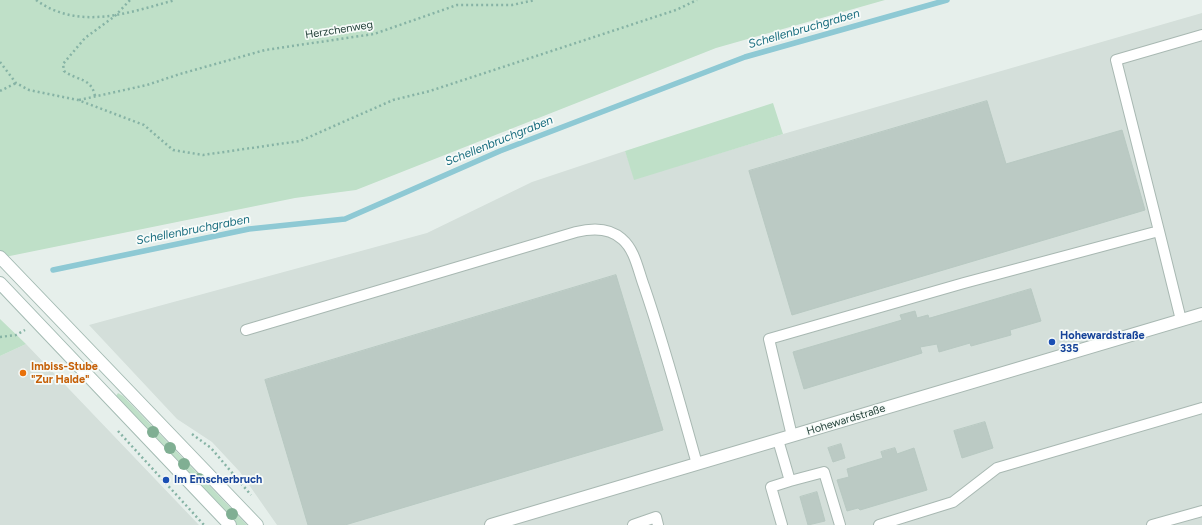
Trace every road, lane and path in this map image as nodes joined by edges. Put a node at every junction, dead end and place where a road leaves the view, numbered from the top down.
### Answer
1 (36, 0) edge
2 (130, 0) edge
3 (175, 0) edge
4 (535, 0) edge
5 (697, 0) edge
6 (115, 16) junction
7 (1202, 35) edge
8 (0, 62) edge
9 (16, 83) junction
10 (0, 91) edge
11 (95, 96) junction
12 (78, 100) junction
13 (1159, 231) junction
14 (0, 257) edge
15 (0, 283) edge
16 (1202, 314) edge
17 (1181, 320) junction
18 (21, 326) dead end
19 (246, 330) dead end
20 (0, 337) edge
21 (1202, 408) edge
22 (792, 436) junction
23 (778, 440) junction
24 (697, 464) junction
25 (790, 481) junction
26 (210, 505) junction
27 (1202, 511) edge
28 (221, 525) edge
29 (230, 525) edge
30 (257, 525) edge
31 (491, 525) edge
32 (632, 525) edge
33 (658, 525) edge
34 (782, 525) edge
35 (840, 525) edge
36 (879, 525) edge
37 (1152, 525) edge

1 - 6 path
2 - 6 path
3 - 6 path
4 - 11 path, Herzchenweg
5 - 12 path
6 - 11 path
7 - 13 lane
8 - 9 path
9 - 10 path
9 - 12 path
11 - 12 path, Herzchenweg
13 - 17 lane
13 - 22 lane
14 - 30 street
15 - 26 street
16 - 17 street, Hohewardstraße
17 - 22 street, Hohewardstraße
18 - 20 path
19 - 24 lane
21 - 36 lane
22 - 23 street, Hohewardstraße
23 - 24 street, Hohewardstraße
23 - 25 lane
24 - 31 street, Hohewardstraße
25 - 34 lane
25 - 35 lane
26 - 28 street
26 - 29 street
27 - 37 lane
32 - 33 lane

